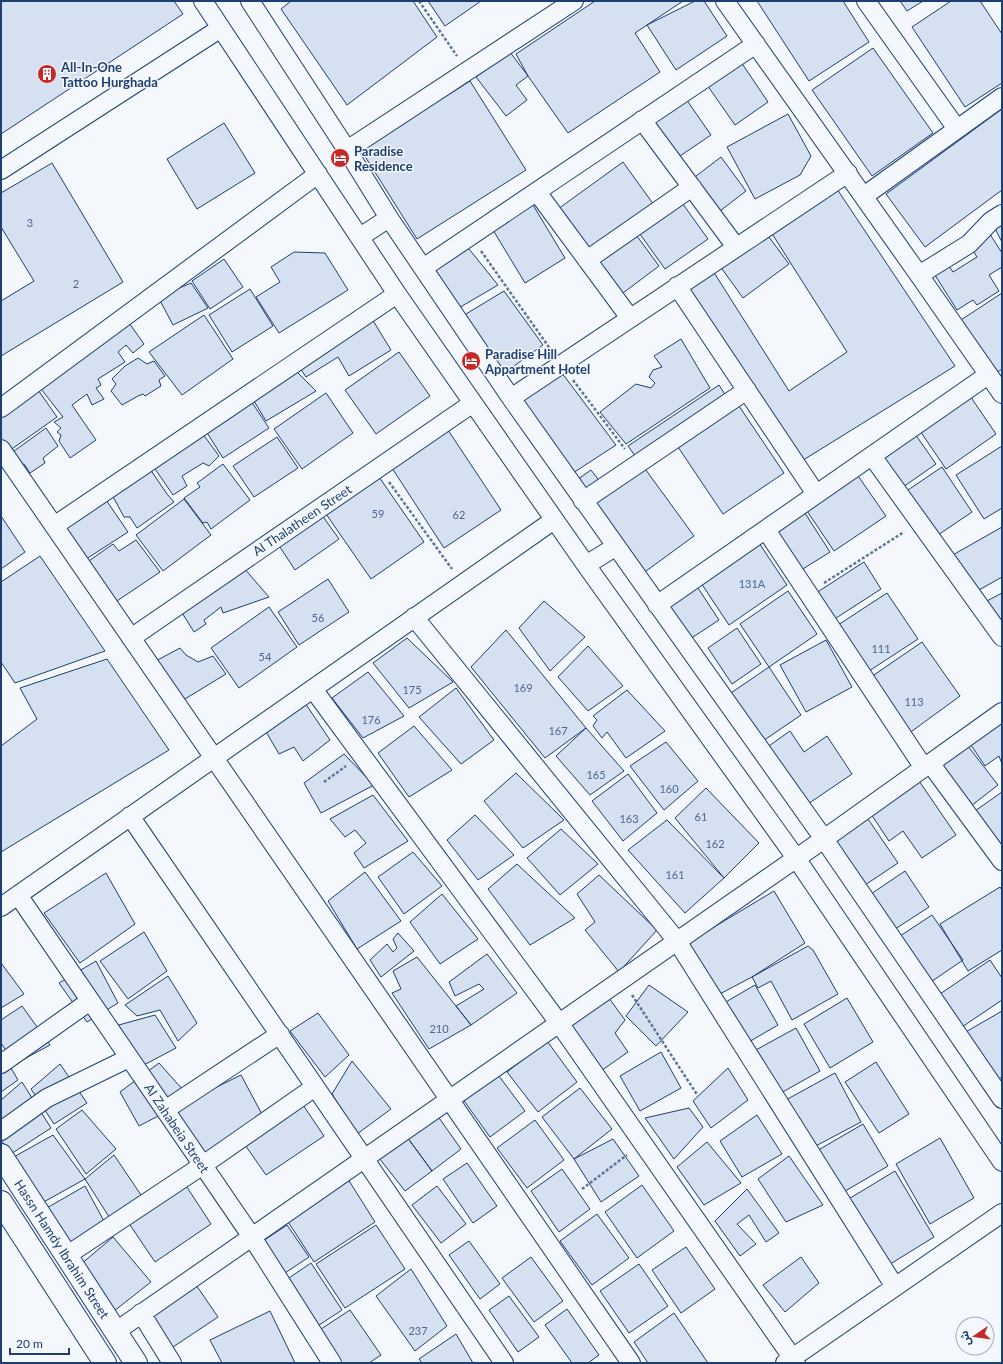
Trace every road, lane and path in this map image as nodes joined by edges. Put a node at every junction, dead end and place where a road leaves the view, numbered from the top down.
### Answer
1 (203, 1) edge
2 (419, 1) edge
3 (574, 1) edge
4 (866, 1) edge
5 (253, 2) edge
6 (734, 4) edge
7 (222, 28) junction
8 (756, 44) junction
9 (467, 72) junction
10 (1002, 97) edge
11 (642, 120) junction
12 (957, 129) junction
13 (347, 150) junction
14 (1, 170) edge
15 (848, 173) junction
16 (318, 174) junction
17 (692, 187) junction
18 (537, 192) junction
19 (864, 196) junction
20 (1002, 214) edge
21 (390, 218) junction
22 (479, 231) junction
23 (360, 236) junction
24 (736, 247) junction
25 (588, 260) junction
26 (423, 268) junction
27 (919, 275) junction
28 (677, 286) junction
29 (398, 294) junction
30 (630, 318) junction
31 (561, 365) junction
32 (988, 375) junction
33 (747, 390) junction
34 (1002, 394) edge
35 (511, 398) junction
36 (473, 403) junction
37 (1, 408) edge
38 (1, 449) edge
39 (872, 456) junction
40 (636, 464) junction
41 (379, 468) junction
42 (816, 494) junction
43 (583, 501) junction
44 (554, 520) junction
45 (919, 522) junction
46 (54, 526) junction
47 (766, 530) junction
48 (615, 547) junction
49 (586, 565) junction
50 (463, 584) junction
51 (808, 594) junction
52 (657, 605) junction
53 (414, 617) junction
54 (1002, 637) edge
55 (131, 638) junction
56 (313, 689) junction
57 (1002, 712) edge
58 (361, 755) junction
59 (214, 758) junction
60 (927, 765) junction
61 (324, 782) dead end
62 (130, 816) junction
63 (824, 839) junction
64 (796, 858) junction
65 (1002, 861) edge
66 (18, 895) junction
67 (1, 907) edge
68 (677, 941) junction
69 (622, 979) junction
70 (90, 1001) junction
71 (559, 1023) junction
72 (280, 1034) junction
73 (129, 1058) junction
74 (1, 1064) edge
75 (315, 1087) junction
76 (698, 1096) dead end
77 (449, 1099) junction
78 (1002, 1099) edge
79 (165, 1110) junction
80 (1, 1131) edge
81 (643, 1143) junction
82 (1, 1156) edge
83 (364, 1158) junction
84 (1002, 1162) edge
85 (203, 1165) junction
86 (582, 1189) dead end
87 (1, 1202) edge
88 (1002, 1213) edge
89 (252, 1237) junction
90 (66, 1256) junction
91 (895, 1287) junction
92 (141, 1313) junction
93 (115, 1332) junction
94 (791, 1361) edge
95 (105, 1363) edge
96 (136, 1363) edge
97 (172, 1363) edge
98 (332, 1363) edge
99 (504, 1363) edge
100 (631, 1363) edge

1 - 7 street
2 - 9 path
3 - 9 street
4 - 12 street
5 - 13 street
6 - 8 street
7 - 14 street
7 - 16 street
8 - 11 street
8 - 15 street
9 - 13 street
10 - 12 street
11 - 17 street
11 - 18 street
12 - 19 street
13 - 21 street
15 - 19 street
15 - 24 street
16 - 23 street
16 - 37 street
17 - 24 street
17 - 25 street
18 - 22 street
18 - 25 street
19 - 27 street
20 - 27 street
21 - 23 street
21 - 26 street
22 - 26 street
22 - 31 path
23 - 29 street
24 - 28 street
25 - 30 street
26 - 35 street
27 - 32 street
28 - 30 street
28 - 33 street
29 - 36 street
29 - 46 street
30 - 31 street
31 - 35 street
31 - 40 path
32 - 34 street
32 - 39 street
33 - 40 street
33 - 42 street
35 - 43 street
36 - 41 street, Al Thalatheen Street
36 - 44 street
38 - 46 street
39 - 42 street
39 - 45 street
40 - 43 street
41 - 50 path
41 - 55 street, Al Thalatheen Street
42 - 47 street
43 - 48 street
44 - 49 street
44 - 50 street
45 - 51 path
45 - 54 street
46 - 55 street
47 - 51 street
47 - 52 street
48 - 49 street
48 - 52 street
49 - 64 street
50 - 53 street
51 - 60 street
52 - 63 street
53 - 56 street
53 - 68 street
55 - 59 street
56 - 58 street
56 - 59 street
57 - 60 street
58 - 61 path
58 - 71 street
59 - 62 street
59 - 77 street
60 - 63 street
60 - 65 street
62 - 66 street
62 - 72 street
63 - 64 street
63 - 78 street
64 - 68 street
64 - 84 street
66 - 67 street
66 - 70 street, Al Zahabeia Street
68 - 69 street
68 - 91 street
69 - 71 street
69 - 76 path
70 - 73 street, Al Zahabeia Street
70 - 74 street
71 - 77 street
71 - 81 street
72 - 75 street
72 - 79 street
73 - 79 street, Al Zahabeia Street
73 - 80 street
75 - 83 street
75 - 85 street
77 - 83 street
77 - 100 street
79 - 85 street, Al Zahabeia Street
81 - 86 path
81 - 94 street
82 - 90 main road, Hassn Hamdy Ibrahim Street
83 - 89 street
83 - 99 street
85 - 89 street, Al Zahabeia Street
85 - 90 street
87 - 95 main road, Hassn Hamdy Ibrahim Street
88 - 91 street
89 - 92 street
89 - 98 street, Al Zahabeia Street
90 - 93 main road, Hassn Hamdy Ibrahim Street
91 - 94 street
92 - 93 street
92 - 97 street
93 - 96 main road, Hassn Hamdy Ibrahim Street

